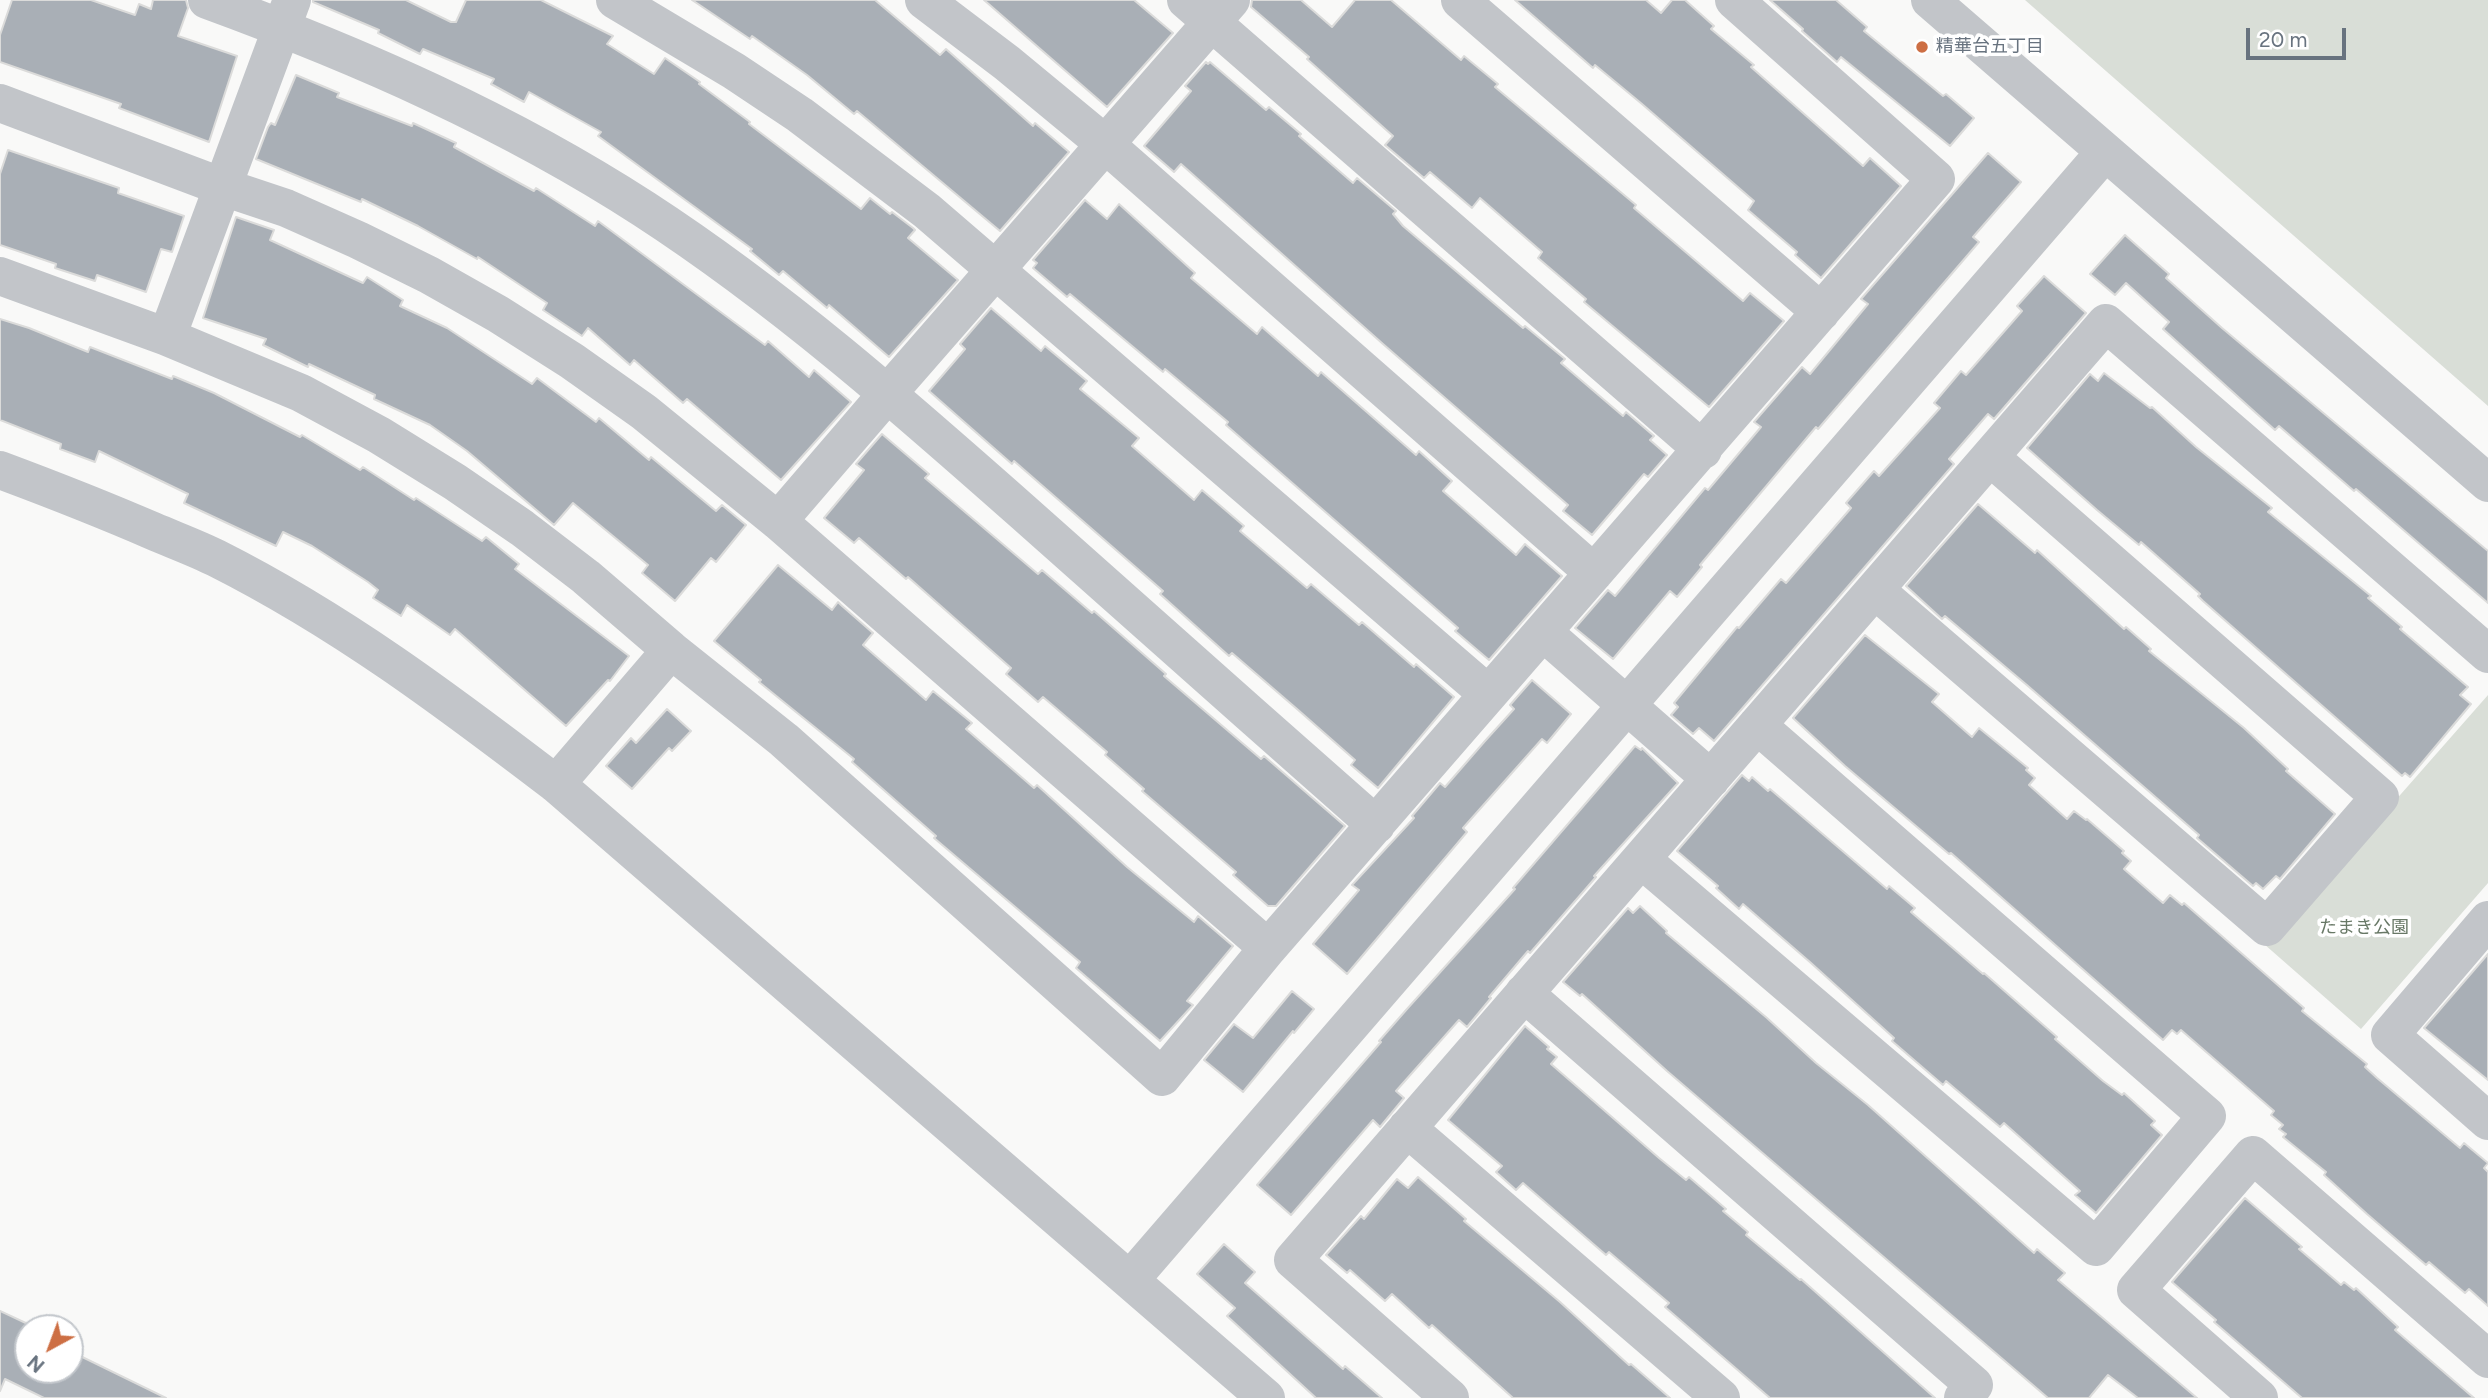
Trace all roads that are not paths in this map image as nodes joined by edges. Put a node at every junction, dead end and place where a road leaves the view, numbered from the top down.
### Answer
1 (207, 0) edge
2 (615, 0) edge
3 (924, 0) edge
4 (1460, 0) edge
5 (1734, 0) edge
6 (1930, 0) edge
7 (1209, 7) edge
8 (286, 13) edge
9 (0, 103) edge
10 (1105, 144) junction
11 (2105, 152) junction
12 (223, 187) junction
13 (995, 270) junction
14 (0, 276) edge
15 (1821, 313) junction
16 (167, 337) junction
17 (888, 393) junction
18 (1703, 450) junction
19 (1990, 457) junction
20 (0, 470) edge
21 (2488, 483) edge
22 (778, 521) junction
23 (1594, 573) junction
24 (1875, 590) junction
25 (1543, 632) junction
26 (671, 650) junction
27 (2488, 654) edge
28 (1488, 694) junction
29 (1627, 705) junction
30 (1757, 725) junction
31 (1711, 779) junction
32 (556, 784) junction
33 (1376, 825) junction
34 (1641, 859) junction
35 (2488, 920) edge
36 (1268, 948) junction
37 (1524, 993) junction
38 (2207, 1116) junction
39 (2488, 1121) edge
40 (1408, 1128) junction
41 (2253, 1155) junction
42 (1130, 1280) junction
43 (2488, 1359) edge
44 (1266, 1398) edge
45 (1450, 1398) edge
46 (1721, 1398) edge
47 (1963, 1398) edge
48 (2259, 1398) edge

1 - 8 street
2 - 13 street
3 - 10 street
4 - 15 street
5 - 15 street
6 - 11 street
7 - 10 street
7 - 18 street
8 - 12 street
8 - 17 street
9 - 12 street
10 - 13 street
10 - 23 street
11 - 21 street
11 - 29 street
12 - 16 street
12 - 22 street
13 - 17 street
13 - 28 street
14 - 16 street
15 - 18 street
16 - 26 street
17 - 22 street
17 - 33 street
18 - 23 street
19 - 24 street
19 - 24 street
19 - 27 street
20 - 32 street
22 - 36 street
23 - 25 street
24 - 30 street
25 - 28 street
25 - 29 street
26 - 32 street
26 - 36 street
28 - 33 street
29 - 31 street
29 - 42 street
30 - 31 street
30 - 38 street
31 - 34 street
32 - 42 street
33 - 36 street
34 - 37 street
34 - 38 street
35 - 39 street
37 - 40 street
37 - 47 street
38 - 41 street
40 - 45 street
40 - 46 street
41 - 43 street
41 - 48 street
42 - 44 street

